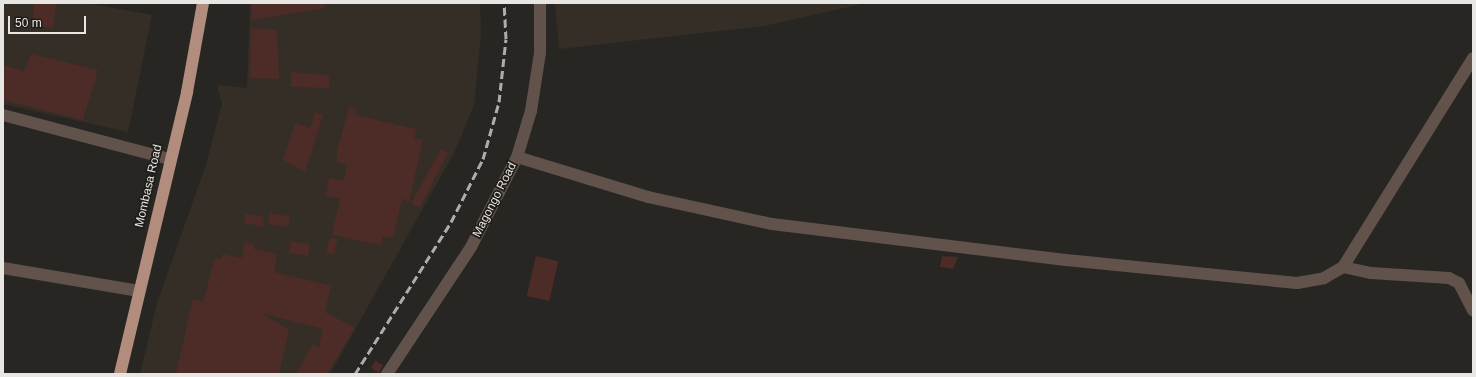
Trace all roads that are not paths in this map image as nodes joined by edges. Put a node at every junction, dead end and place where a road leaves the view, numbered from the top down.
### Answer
1 (203, 3) edge
2 (540, 3) edge
3 (1473, 58) edge
4 (3, 116) edge
5 (517, 157) junction
6 (170, 159) junction
7 (1343, 267) junction
8 (3, 268) edge
9 (139, 291) junction
10 (1473, 311) edge
11 (120, 374) edge
12 (387, 374) edge

1 - 6 highway, Mombasa Road
2 - 5 street, Magongo Road
3 - 7 street
4 - 6 street
5 - 7 street
5 - 12 street, Magongo Road
6 - 9 highway, Mombasa Road
7 - 10 street
8 - 9 street
9 - 11 highway, Mombasa Road

